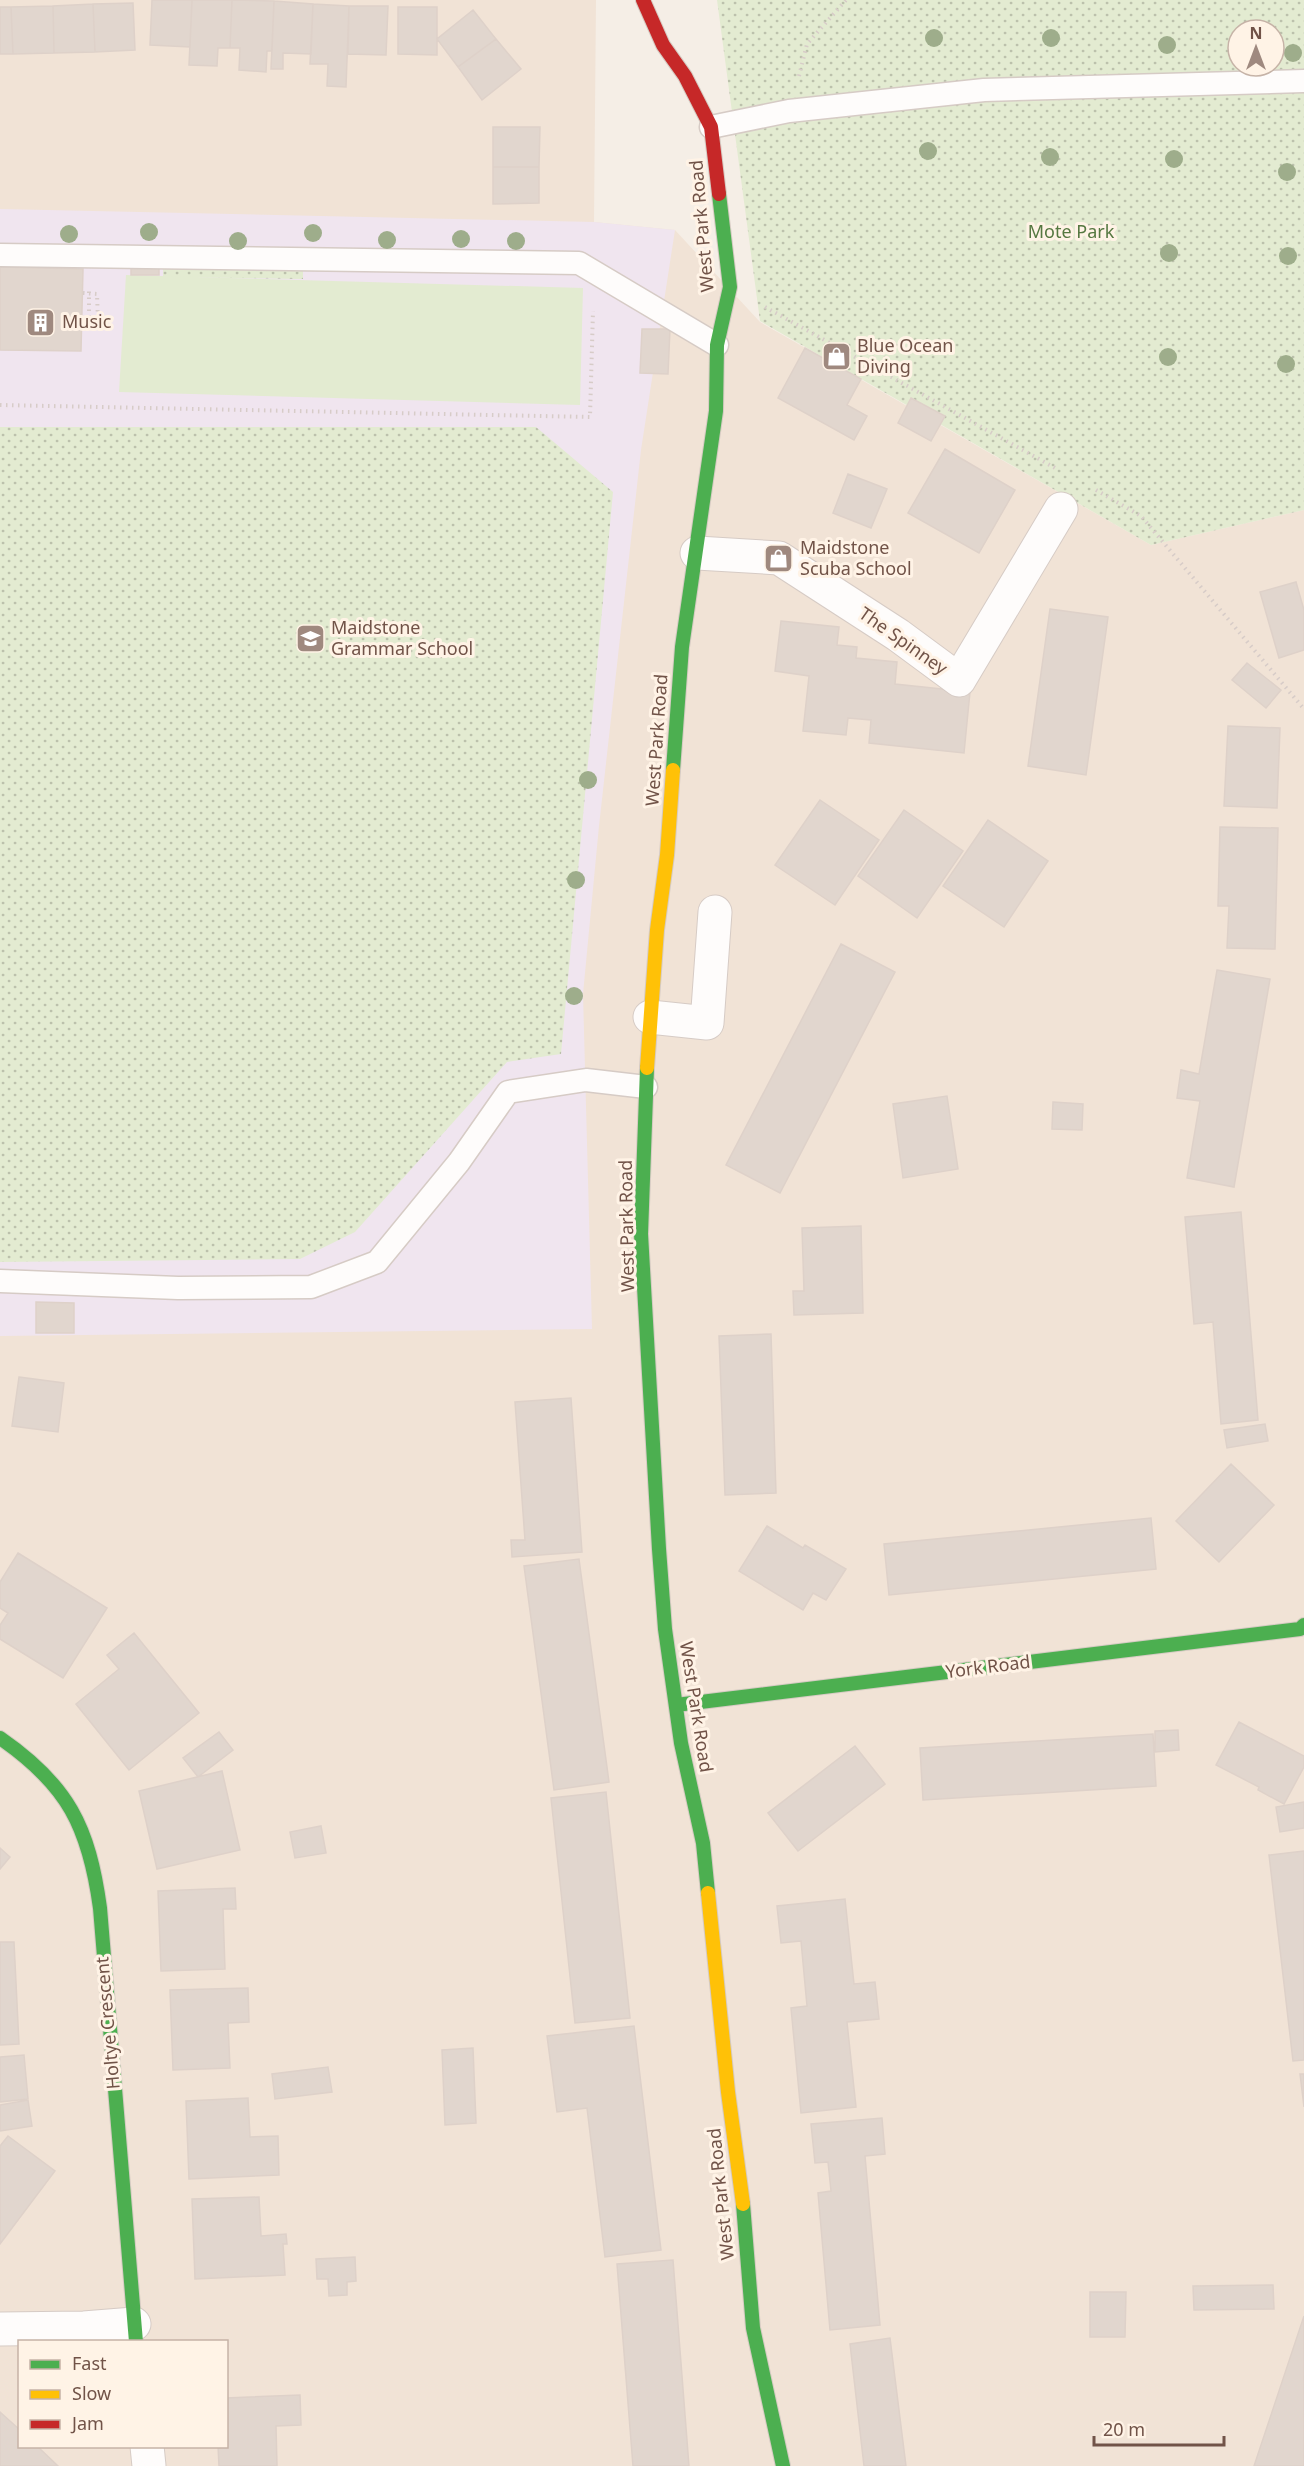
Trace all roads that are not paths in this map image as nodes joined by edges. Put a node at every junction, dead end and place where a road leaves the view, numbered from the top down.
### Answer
1 (643, 0) edge
2 (1304, 81) edge
3 (711, 127) junction
4 (0, 255) edge
5 (717, 345) junction
6 (1061, 509) dead end
7 (697, 553) junction
8 (715, 912) dead end
9 (650, 1017) junction
10 (646, 1087) junction
11 (0, 1281) edge
12 (1303, 1629) edge
13 (676, 1705) junction
14 (0, 1738) edge
15 (0, 2329) edge
16 (135, 2333) edge
17 (147, 2448) edge
18 (149, 2466) edge
19 (783, 2466) edge

1 - 3 street, West Park Road
2 - 3 lane
3 - 5 street, West Park Road
4 - 5 lane
5 - 7 street, West Park Road
6 - 7 street, The Spinney
7 - 9 street, West Park Road
8 - 9 street
9 - 10 street, West Park Road
10 - 11 lane
10 - 13 street, West Park Road
12 - 13 street, York Road
13 - 19 street, West Park Road
14 - 16 street, Holtye Crescent
15 - 16 street
17 - 18 street

